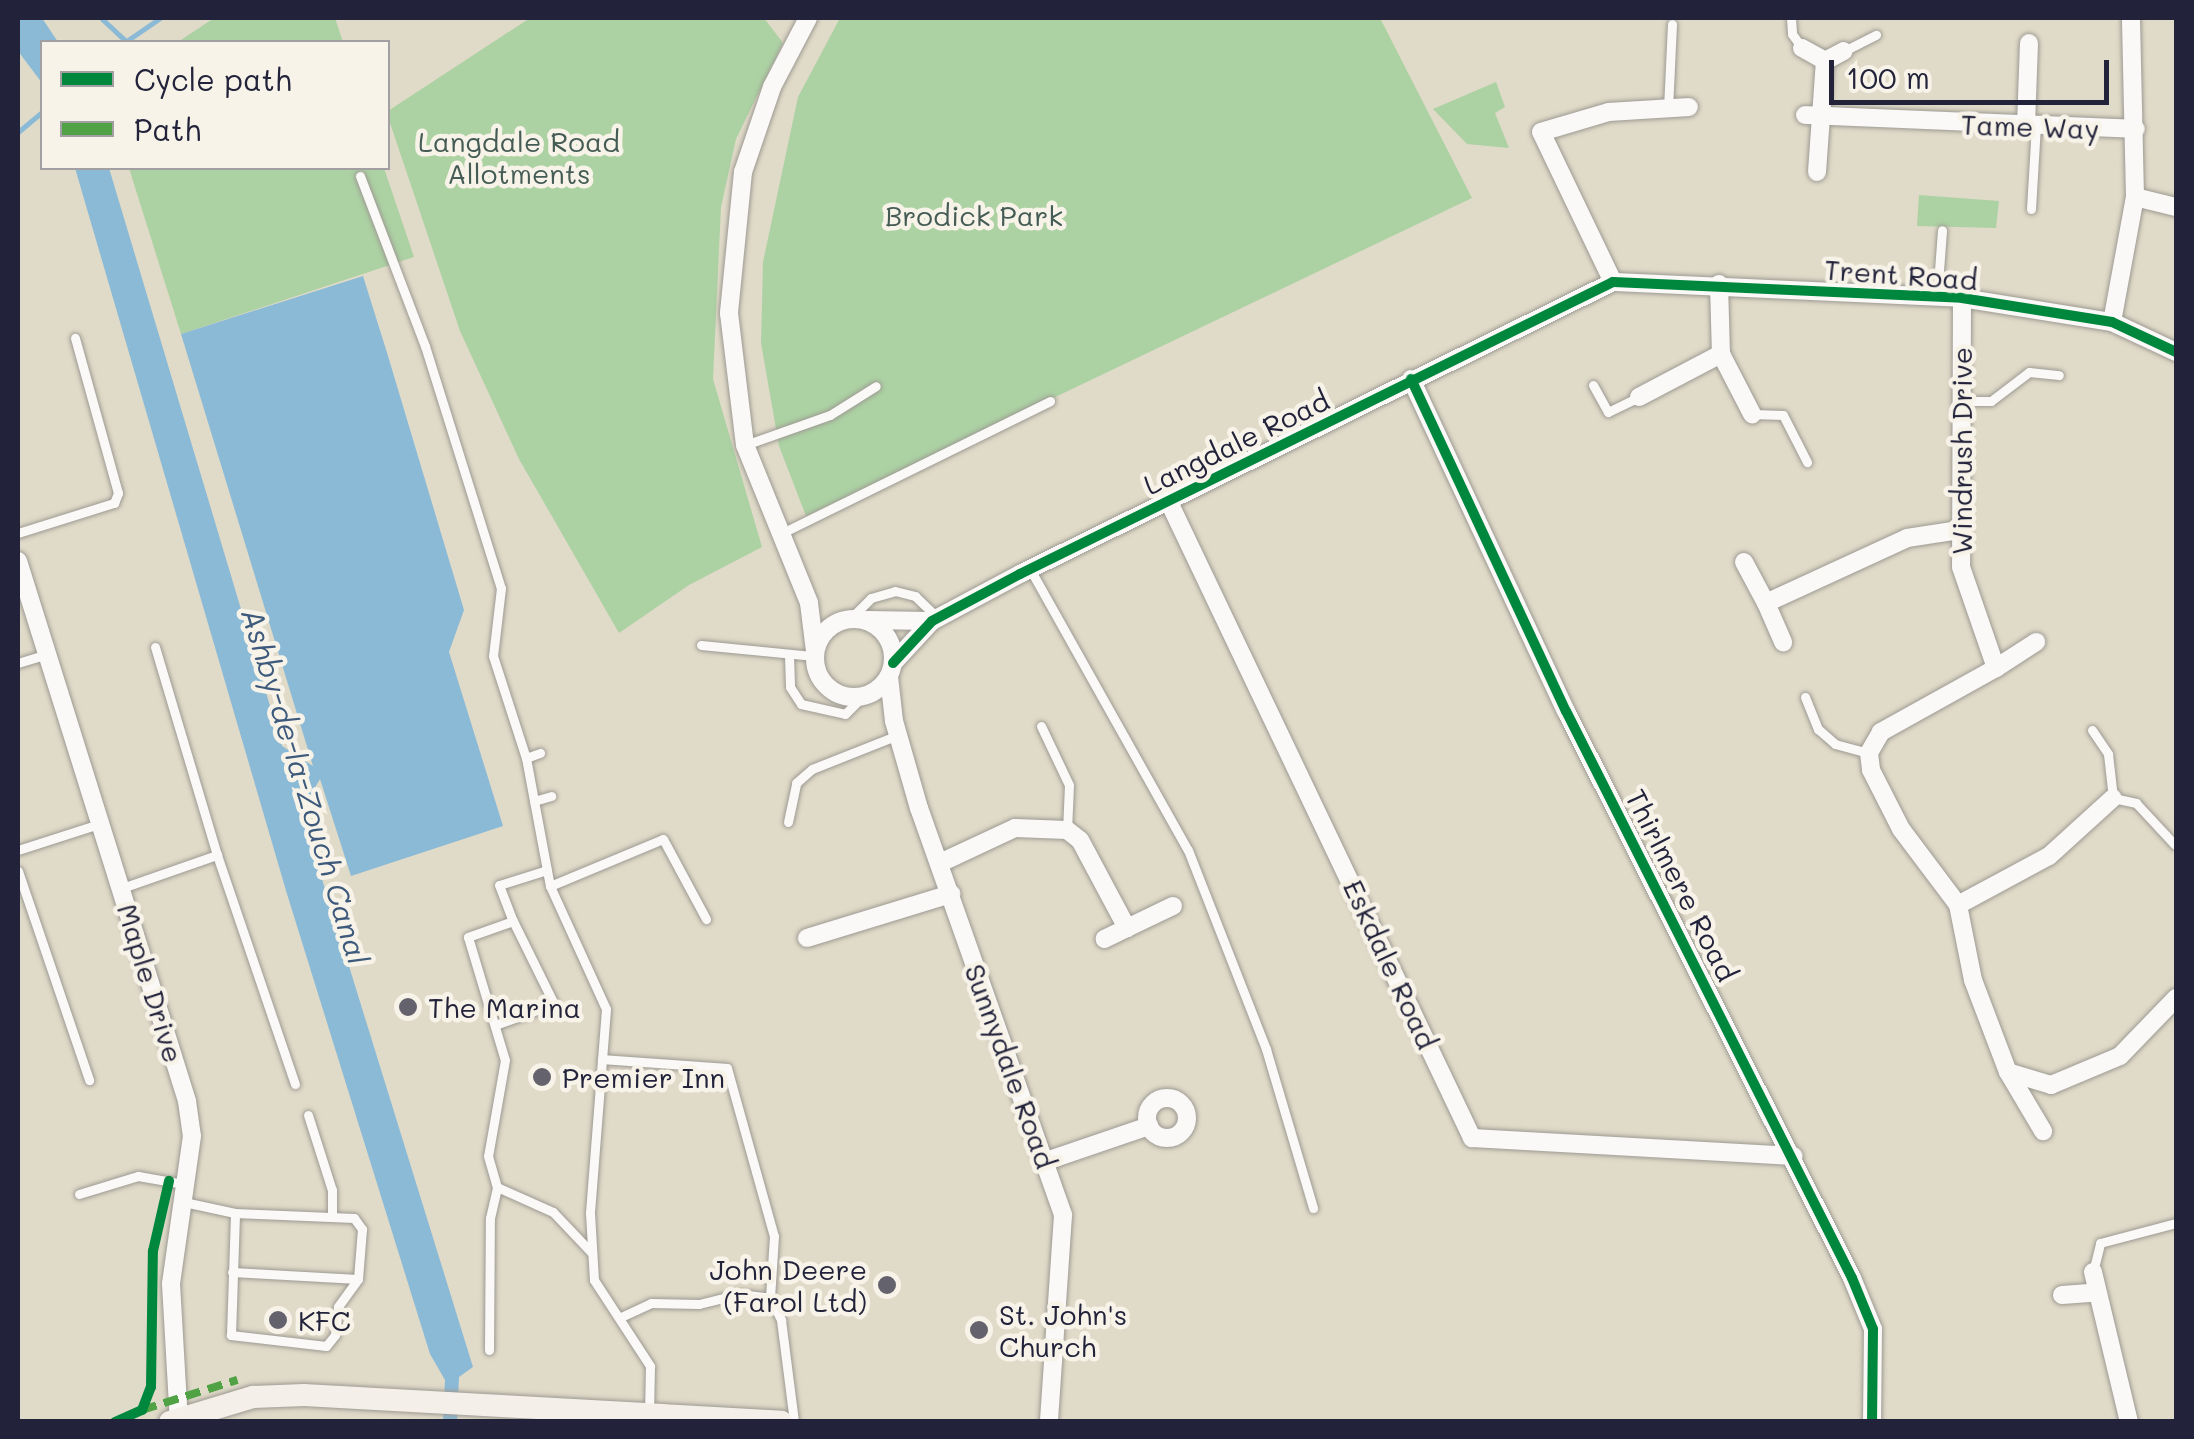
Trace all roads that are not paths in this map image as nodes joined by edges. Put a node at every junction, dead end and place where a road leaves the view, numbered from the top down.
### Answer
1 (808, 18) edge
2 (1792, 18) edge
3 (2131, 18) edge
4 (1672, 24) dead end
5 (1876, 35) dead end
6 (2029, 43) dead end
7 (1802, 48) joint
8 (1844, 51) joint
9 (1825, 62) junction
10 (1689, 107) dead end
11 (1668, 108) junction
12 (1812, 116) junction
13 (2031, 126) junction
14 (2136, 129) junction
15 (1818, 172) dead end
16 (360, 176) dead end
17 (2136, 197) junction
18 (2176, 207) edge
19 (2031, 208) dead end
20 (1942, 230) dead end
21 (1613, 282) junction
22 (1719, 284) junction
23 (1937, 297) junction
24 (1962, 298) junction
25 (2112, 322) junction
26 (75, 338) dead end
27 (2176, 352) edge
28 (1721, 354) junction
29 (2059, 375) dead end
30 (1411, 379) junction
31 (1593, 384) dead end
32 (876, 386) dead end
33 (1639, 396) joint
34 (1050, 401) dead end
35 (1958, 402) junction
36 (1752, 414) joint
37 (745, 445) junction
38 (1807, 462) dead end
39 (1168, 500) junction
40 (1958, 530) junction
41 (18, 533) edge
42 (778, 535) junction
43 (18, 561) edge
44 (1744, 562) dead end
45 (1030, 569) junction
46 (808, 603) junction
47 (1766, 603) junction
48 (935, 620) junction
49 (850, 621) junction
50 (1783, 642) dead end
51 (2036, 642) dead end
52 (701, 645) dead end
53 (155, 646) dead end
54 (49, 654) junction
55 (815, 654) junction
56 (789, 656) junction
57 (18, 663) edge
58 (1996, 668) junction
59 (891, 670) junction
60 (867, 695) junction
61 (1804, 697) dead end
62 (1042, 726) dead end
63 (896, 728) junction
64 (2092, 730) dead end
65 (1868, 752) junction
66 (540, 753) dead end
67 (526, 758) junction
68 (551, 796) dead end
69 (2112, 798) junction
70 (534, 801) junction
71 (788, 822) dead end
72 (101, 823) junction
73 (1067, 830) junction
74 (2175, 845) edge
75 (18, 850) edge
76 (217, 855) junction
77 (940, 863) junction
78 (547, 870) junction
79 (18, 871) edge
80 (550, 886) junction
81 (122, 888) junction
82 (951, 894) junction
83 (1958, 905) junction
84 (1173, 906) dead end
85 (706, 919) dead end
86 (513, 921) junction
87 (1127, 928) junction
88 (807, 938) dead end
89 (1104, 939) dead end
90 (2176, 998) edge
91 (494, 1026) junction
92 (602, 1059) junction
93 (2008, 1072) junction
94 (89, 1080) dead end
95 (295, 1084) dead end
96 (308, 1114) dead end
97 (1148, 1126) dead end
98 (2042, 1132) dead end
99 (1793, 1156) junction
100 (1046, 1161) junction
101 (497, 1188) junction
102 (185, 1193) junction
103 (79, 1194) dead end
104 (1312, 1208) dead end
105 (235, 1213) junction
106 (332, 1217) junction
107 (2176, 1222) edge
108 (592, 1253) junction
109 (232, 1272) junction
110 (2093, 1272) joint
111 (358, 1279) junction
112 (2094, 1294) junction
113 (2062, 1295) dead end
114 (770, 1298) junction
115 (621, 1316) junction
116 (489, 1350) dead end
117 (649, 1414) junction
118 (590, 1416) edge
119 (176, 1420) edge
120 (781, 1422) edge
121 (794, 1422) edge
122 (1049, 1422) edge
123 (1872, 1422) edge
124 (2129, 1422) edge

1 - 37 street
2 - 7 lane
3 - 14 street
4 - 11 lane
5 - 8 lane
6 - 13 street
7 - 9 street
8 - 9 street
9 - 12 street
10 - 11 street
11 - 21 street
12 - 13 street, Tame Way
12 - 15 street
13 - 14 street, Tame Way
13 - 19 lane
14 - 17 street
16 - 67 lane
17 - 18 street
17 - 25 street
20 - 23 lane
21 - 22 street, Trent Road
21 - 30 street, Langdale Road
22 - 23 street, Trent Road
22 - 28 street
23 - 24 street, Trent Road
24 - 25 street, Trent Road
24 - 35 street, Windrush Drive
25 - 27 street, Trent Road
26 - 41 lane
28 - 33 street
28 - 36 street
29 - 35 lane
30 - 39 street, Langdale Road
30 - 99 street, Thirlmere Road
31 - 33 lane
32 - 37 lane
34 - 42 lane
35 - 40 street, Windrush Drive
36 - 38 lane
37 - 42 street
39 - 45 street, Langdale Road
39 - 99 street, Eskdale Road
40 - 47 street
40 - 58 street, Windrush Drive
42 - 46 street
43 - 54 street, Maple Drive
44 - 47 street
45 - 48 street, Langdale Road
45 - 104 lane
46 - 49 street
46 - 55 street
47 - 50 street
48 - 49 street, Langdale Road
48 - 49 lane
48 - 59 street, Langdale Road
49 - 55 street
49 - 59 street
51 - 58 street
52 - 56 lane
53 - 76 lane
54 - 57 lane
54 - 72 street, Maple Drive
55 - 56 lane
55 - 60 street
56 - 60 lane
58 - 65 street
59 - 60 street
59 - 63 street, Sunnydale Road
60 - 63 street, Sunnydale Road
61 - 65 lane
62 - 73 lane
63 - 71 lane
63 - 77 street, Sunnydale Road
64 - 69 lane
65 - 83 street
66 - 67 lane
67 - 70 lane
68 - 70 lane
69 - 74 lane
69 - 83 street
70 - 78 lane
72 - 75 lane
72 - 81 street, Maple Drive
73 - 77 street
73 - 87 street
76 - 81 lane
76 - 95 lane
77 - 82 street, Sunnydale Road
78 - 80 lane
78 - 86 lane
79 - 94 lane
80 - 85 lane
80 - 92 lane
81 - 102 street, Maple Drive
82 - 88 street
82 - 100 street, Sunnydale Road
83 - 93 street
84 - 87 street
86 - 91 lane
86 - 91 lane
87 - 89 street
90 - 93 street
91 - 101 lane
92 - 108 lane
92 - 114 lane
93 - 98 street
96 - 106 lane
97 - 100 street
99 - 123 street, Thirlmere Road
100 - 122 street, Sunnydale Road
101 - 108 lane
101 - 116 lane
102 - 103 lane
102 - 105 lane
102 - 119 street, Maple Drive
105 - 106 lane
105 - 109 lane
106 - 111 lane
107 - 110 lane
108 - 115 lane
109 - 111 lane
109 - 111 lane
110 - 112 street
112 - 113 street
112 - 124 street
114 - 115 lane
114 - 121 lane
115 - 117 lane
117 - 118 main road
117 - 120 main road
118 - 119 main road

